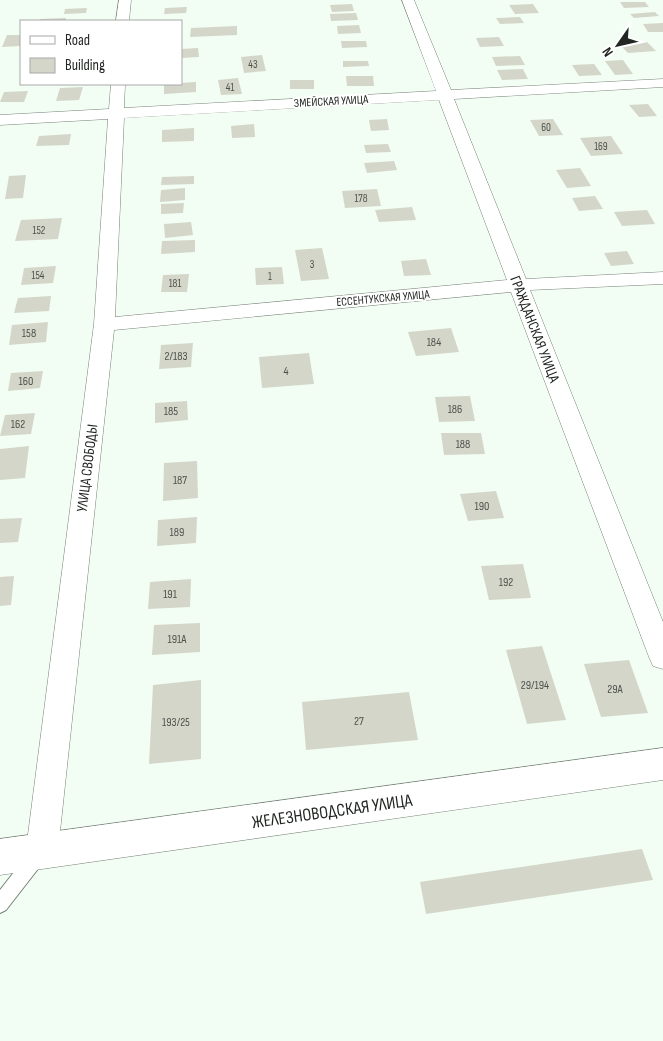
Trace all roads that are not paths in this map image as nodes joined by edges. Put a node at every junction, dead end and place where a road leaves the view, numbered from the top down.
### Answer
1 (125, 0) edge
2 (408, 0) edge
3 (123, 20) edge
4 (663, 83) edge
5 (118, 85) edge
6 (444, 94) junction
7 (116, 114) junction
8 (0, 120) edge
9 (663, 278) edge
10 (519, 285) junction
11 (104, 324) junction
12 (663, 657) edge
13 (663, 764) edge
14 (42, 850) junction
15 (0, 856) edge
16 (0, 904) edge

1 - 3 street
2 - 6 street, ГРАЖДАНСКАЯ УЛИЦА
4 - 6 street, ЗМЕЙСКАЯ УЛИЦА
5 - 7 street, УЛИЦА СВОБОДЫ
6 - 7 street, ЗМЕЙСКАЯ УЛИЦА
6 - 10 street, ГРАЖДАНСКАЯ УЛИЦА
7 - 8 street, ЗМЕЙСКАЯ УЛИЦА
7 - 11 street, УЛИЦА СВОБОДЫ
9 - 10 street, ЕССЕНТУКСКАЯ УЛИЦА
10 - 11 street, ЕССЕНТУКСКАЯ УЛИЦА
10 - 12 street, ГРАЖДАНСКАЯ УЛИЦА
11 - 14 street, УЛИЦА СВОБОДЫ
13 - 14 main road, ЖЕЛЕЗНОВОДСКАЯ УЛИЦА
14 - 15 main road, ЖЕЛЕЗНОВОДСКАЯ УЛИЦА
14 - 16 lane

